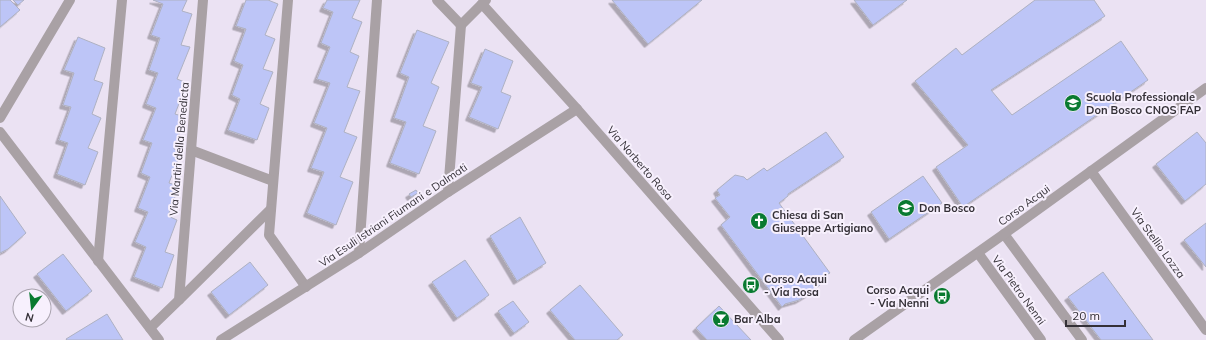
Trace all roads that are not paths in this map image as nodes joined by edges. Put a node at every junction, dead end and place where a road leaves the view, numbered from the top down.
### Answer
1 (70, 0) edge
2 (122, 0) edge
3 (203, 0) edge
4 (288, 0) edge
5 (377, 0) edge
6 (437, 0) edge
7 (484, 2) edge
8 (462, 25) junction
9 (1206, 88) edge
10 (577, 109) junction
11 (0, 118) edge
12 (0, 132) edge
13 (191, 150) junction
14 (1091, 171) junction
15 (273, 181) junction
16 (448, 192) junction
17 (271, 209) junction
18 (1004, 234) junction
19 (359, 253) junction
20 (978, 253) junction
21 (98, 261) junction
22 (306, 287) junction
23 (178, 300) junction
24 (150, 328) junction
25 (1206, 330) edge
26 (159, 340) edge
27 (222, 340) edge
28 (779, 340) edge
29 (854, 340) edge
30 (1041, 340) edge
31 (1082, 340) edge

1 - 11 street
2 - 21 street
3 - 13 street, Via Martiri della Benedicta
4 - 15 street
5 - 19 street
6 - 8 street
7 - 8 street
7 - 10 street, Via Norberto Rosa
8 - 16 street
9 - 14 street, Corso Acqui
10 - 16 street, Via Esuli Istriani Fiumani e Dalmati
10 - 28 street, Via Norberto Rosa
12 - 21 street
13 - 15 street
13 - 23 street, Via Martiri della Benedicta
14 - 18 street, Corso Acqui
14 - 25 street, Via Stellio Lozza
15 - 17 street
16 - 19 street, Via Esuli Istriani Fiumani e Dalmati
17 - 22 street
17 - 23 street
18 - 20 street, Corso Acqui
18 - 31 street, Via Pietro Nenni
19 - 22 street, Via Esuli Istriani Fiumani e Dalmati
20 - 29 street, Corso Acqui
20 - 30 street, Via Pietro Nenni
21 - 24 street
22 - 27 street, Via Esuli Istriani Fiumani e Dalmati
23 - 24 street
24 - 26 street

